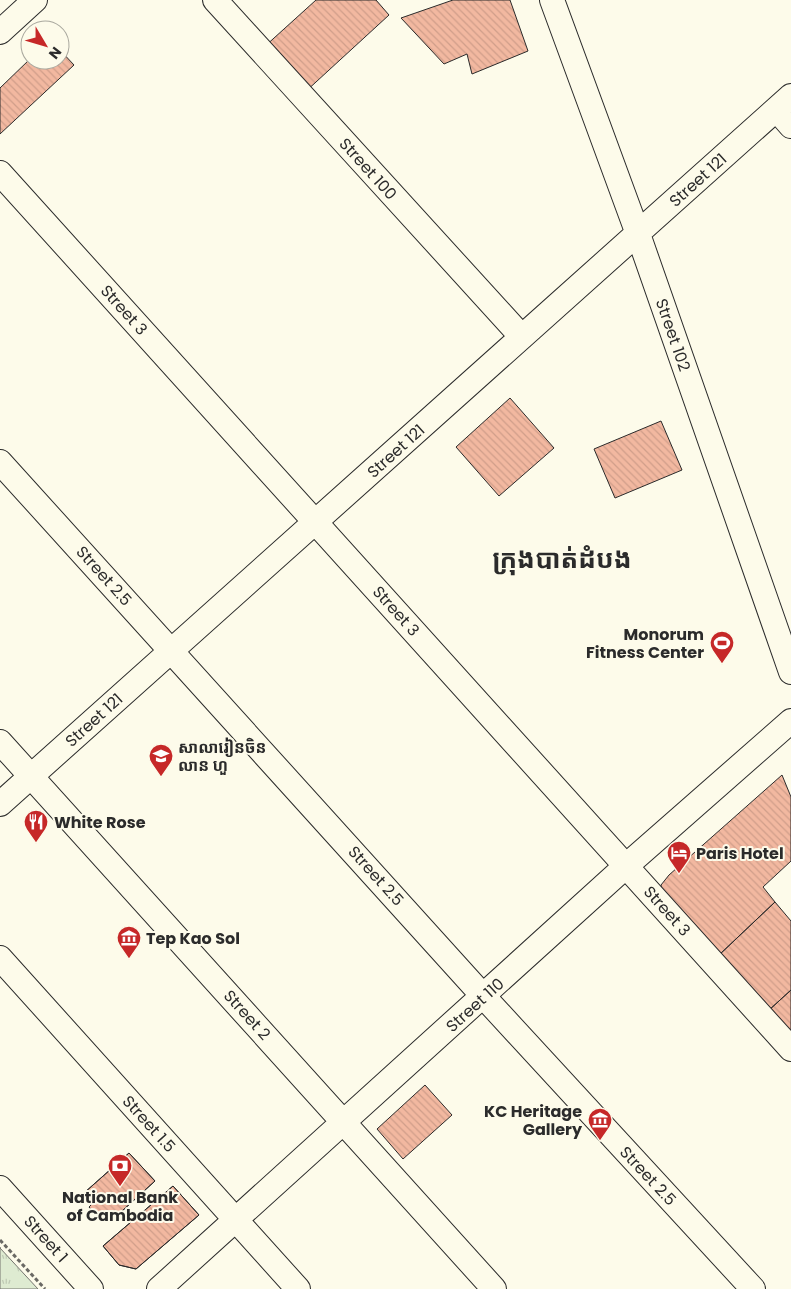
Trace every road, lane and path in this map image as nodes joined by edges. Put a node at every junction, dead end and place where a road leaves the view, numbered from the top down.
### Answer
1 (35, 0) edge
2 (215, 0) edge
3 (552, 0) edge
4 (0, 32) edge
5 (786, 111) edge
6 (0, 173) edge
7 (638, 234) junction
8 (522, 337) junction
9 (0, 462) edge
10 (316, 523) junction
11 (172, 650) junction
12 (791, 672) edge
13 (791, 721) edge
14 (0, 742) edge
15 (31, 776) junction
16 (0, 804) edge
17 (626, 866) junction
18 (0, 958) edge
19 (484, 997) junction
20 (791, 1049) edge
21 (344, 1123) junction
22 (0, 1188) edge
23 (236, 1220) junction
24 (0, 1240) edge
25 (45, 1289) edge
26 (91, 1289) edge
27 (159, 1289) edge
28 (298, 1289) edge
29 (494, 1289) edge
30 (753, 1289) edge

1 - 4 street
2 - 8 street, Street 100
3 - 7 street, Street 102
5 - 7 street, Street 121
6 - 10 street, Street 3
7 - 8 street, Street 121
7 - 12 street, Street 102
8 - 10 street, Street 121
9 - 11 street, Street 2.5
10 - 11 street, Street 121
10 - 17 street, Street 3
11 - 15 street, Street 121
11 - 19 street, Street 2.5
13 - 17 street, Street 110
14 - 15 street, Street 2
15 - 16 street, Street 121
15 - 21 street, Street 2
17 - 19 street, Street 110
17 - 20 street, Street 3
18 - 23 street, Street 1.5
19 - 21 street, Street 110
19 - 30 street, Street 2.5
21 - 23 street, Street 110
21 - 29 street, Street 2
22 - 26 street, Street 1
23 - 27 street, Street 110
23 - 28 street, Street 1.5
24 - 25 path

